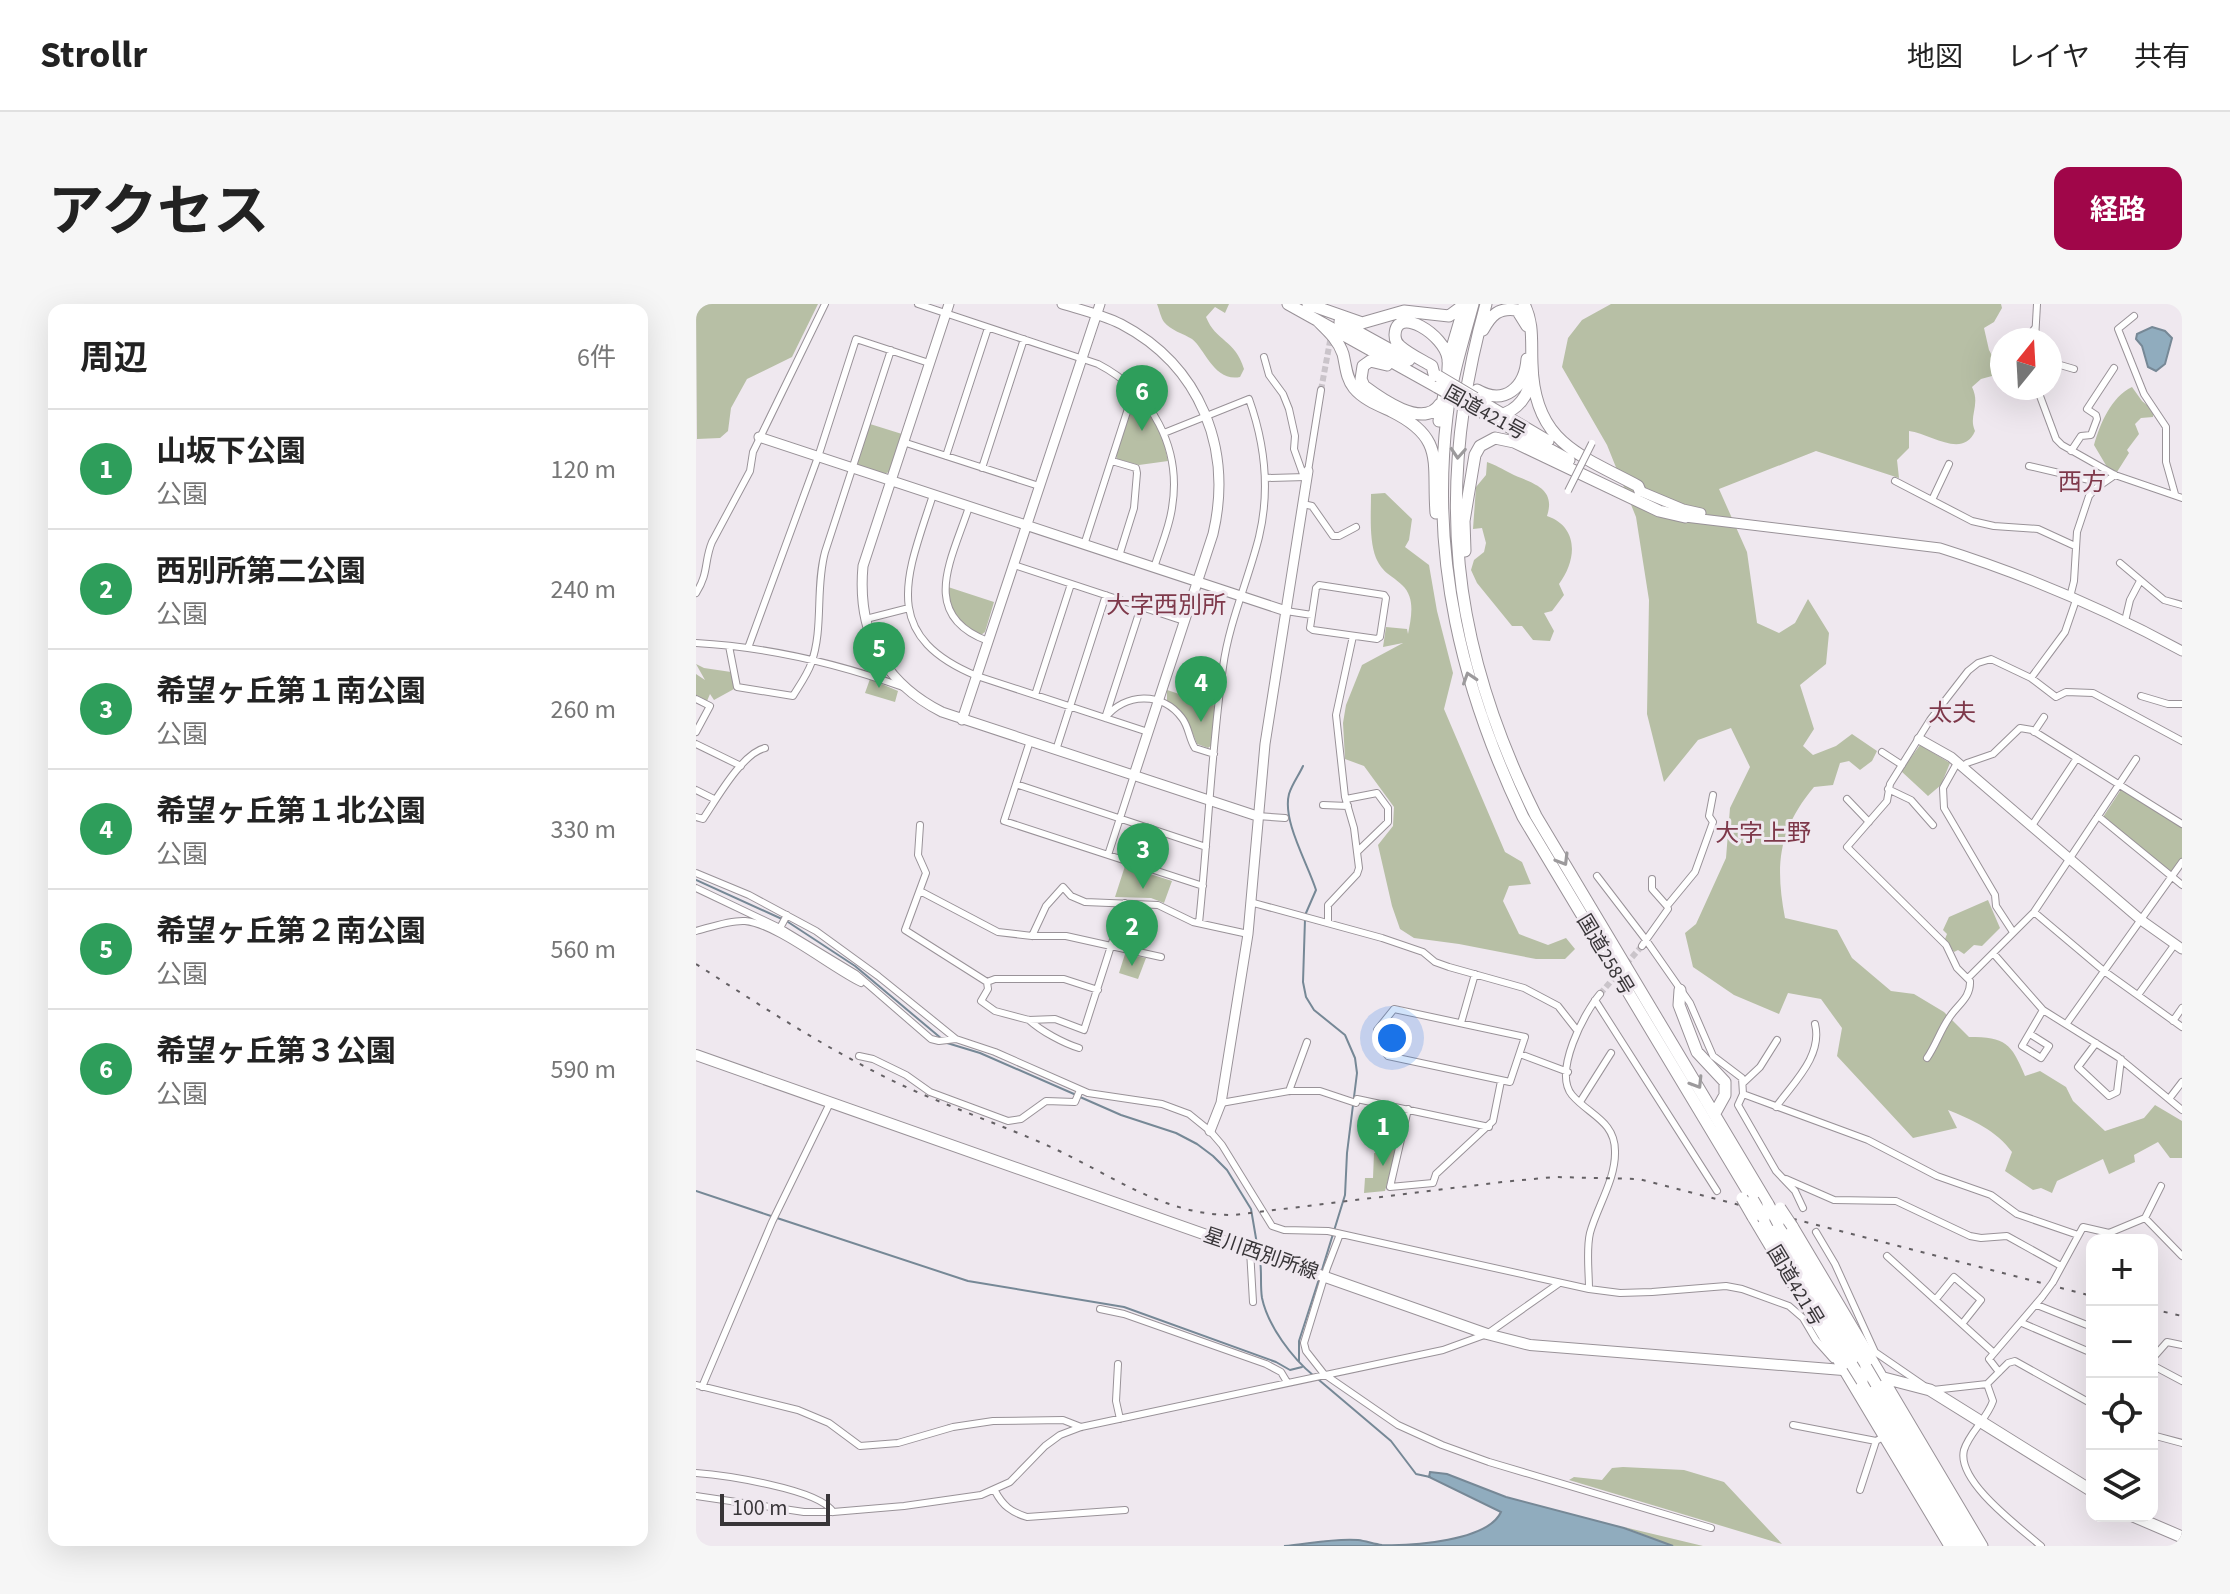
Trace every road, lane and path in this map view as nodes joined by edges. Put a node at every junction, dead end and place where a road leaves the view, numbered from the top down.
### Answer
1 (825, 304) edge
2 (918, 304) edge
3 (1062, 304) edge
4 (1100, 304) edge
5 (1288, 304) edge
6 (1308, 304) edge
7 (1486, 304) edge
8 (1524, 304) edge
9 (2037, 304) edge
10 (1467, 305) edge
11 (947, 309) edge
12 (1096, 315) junction
13 (2134, 316) dead end
14 (1317, 320) junction
15 (988, 328) junction
16 (2035, 328) edge
17 (1024, 339) junction
18 (1474, 349) junction
19 (891, 350) junction
20 (1264, 357) dead end
21 (1082, 358) junction
22 (1448, 361) junction
23 (929, 363) junction
24 (2062, 366) edge
25 (1532, 368) junction
26 (2114, 368) dead end
27 (2074, 369) dead end
28 (1414, 374) junction
29 (1436, 379) junction
30 (1134, 390) junction
31 (1321, 390) tunnel mouth
32 (1475, 399) junction
33 (2041, 400) edge
34 (1441, 401) junction
35 (1504, 414) junction
36 (1206, 416) junction
37 (1490, 416) junction
38 (1164, 433) junction
39 (759, 437) junction
40 (903, 442) junction
41 (1592, 443) dead end
42 (2071, 451) junction
43 (946, 456) junction
44 (818, 457) junction
45 (1112, 461) junction
46 (1436, 462) junction
47 (1949, 464) dead end
48 (2029, 466) dead end
49 (852, 468) junction
50 (982, 468) junction
51 (1306, 475) junction
52 (2115, 475) junction
53 (1265, 478) junction
54 (891, 481) junction
55 (1895, 481) dead end
56 (2102, 483) junction
57 (1039, 486) junction
58 (1568, 491) dead end
59 (1640, 491) junction
60 (933, 495) junction
61 (2178, 496) edge
62 (1932, 500) junction
63 (1303, 504) junction
64 (969, 507) junction
65 (1685, 517) junction
66 (2039, 518) dead end
67 (1027, 526) junction
68 (1759, 526) junction
69 (1356, 527) dead end
70 (2038, 529) junction
71 (1084, 545) junction
72 (2075, 546) junction
73 (1119, 556) junction
74 (1445, 556) junction
75 (2120, 563) dead end
76 (1014, 565) junction
77 (1154, 568) junction
78 (1459, 579) junction
79 (2140, 581) junction
80 (1197, 582) junction
81 (1071, 584) junction
82 (696, 593) edge
83 (1106, 595) junction
84 (1240, 596) junction
85 (2073, 598) junction
86 (2182, 605) edge
87 (1141, 607) junction
88 (909, 608) junction
89 (1286, 611) junction
90 (1312, 615) junction
91 (865, 619) junction
92 (1184, 621) junction
93 (2125, 621) junction
94 (1353, 636) junction
95 (988, 641) junction
96 (696, 643) edge
97 (729, 646) junction
98 (748, 648) junction
99 (2182, 651) edge
100 (813, 660) junction
101 (977, 676) junction
102 (2031, 678) junction
103 (904, 688) junction
104 (1035, 695) junction
105 (2141, 696) dead end
106 (696, 699) edge
107 (1158, 701) junction
108 (2182, 704) edge
109 (1070, 706) junction
110 (2044, 717) dead end
111 (1105, 718) junction
112 (962, 720) junction
113 (696, 732) edge
114 (1148, 732) junction
115 (2034, 732) junction
116 (1919, 739) junction
117 (1030, 741) junction
118 (2182, 741) edge
119 (696, 744) edge
120 (765, 748) dead end
121 (1056, 750) junction
122 (1882, 752) dead end
123 (1214, 754) junction
124 (2077, 758) junction
125 (2136, 759) dead end
126 (1902, 765) junction
127 (1960, 765) junction
128 (741, 766) junction
129 (1134, 775) junction
130 (1016, 784) junction
131 (2118, 784) junction
132 (1888, 789) junction
133 (696, 790) edge
134 (1713, 795) dead end
135 (714, 799) junction
136 (1847, 799) dead end
137 (1210, 801) junction
138 (1347, 802) junction
139 (1323, 805) dead end
140 (1257, 816) junction
141 (2098, 816) junction
142 (696, 817) edge
143 (1120, 818) junction
144 (1285, 818) dead end
145 (1869, 822) junction
146 (2182, 824) edge
147 (920, 825) dead end
148 (1933, 825) dead end
149 (2031, 827) junction
150 (1206, 847) junction
151 (1358, 851) junction
152 (1108, 855) junction
153 (2070, 858) junction
154 (2182, 862) edge
155 (696, 873) edge
156 (1597, 876) dead end
157 (2171, 878) junction
158 (1652, 879) dead end
159 (2182, 885) edge
160 (1203, 886) junction
161 (696, 888) edge
162 (920, 891) junction
163 (1250, 902) junction
164 (1125, 903) junction
165 (1667, 906) junction
166 (2034, 912) junction
167 (786, 916) junction
168 (2141, 920) junction
169 (1328, 922) junction
170 (1199, 923) junction
171 (781, 927) junction
172 (696, 931) edge
173 (2013, 932) junction
174 (1248, 934) junction
175 (1032, 936) junction
176 (1644, 943) junction
177 (1111, 946) junction
178 (2179, 946) edge
179 (1993, 953) junction
180 (1161, 957) dead end
181 (2104, 971) junction
182 (1475, 974) junction
183 (1968, 978) junction
184 (987, 982) junction
185 (868, 986) junction
186 (1098, 990) junction
187 (1680, 990) junction
188 (1600, 994) tunnel mouth
189 (2138, 995) junction
190 (1595, 1000) junction
191 (2182, 1008) edge
192 (2043, 1010) junction
193 (1029, 1020) junction
194 (2173, 1021) junction
195 (1461, 1023) junction
196 (2067, 1023) junction
197 (1815, 1024) dead end
198 (2182, 1027) edge
199 (1576, 1029) junction
200 (2030, 1034) junction
201 (954, 1040) junction
202 (1777, 1040) dead end
203 (1307, 1042) dead end
204 (2096, 1043) junction
205 (1079, 1048) dead end
206 (1611, 1053) dead end
207 (1520, 1054) junction
208 (696, 1055) edge
209 (859, 1056) dead end
210 (1927, 1058) dead end
211 (2121, 1059) junction
212 (1568, 1072) junction
213 (1501, 1081) junction
214 (2182, 1082) edge
215 (1743, 1083) junction
216 (1080, 1090) junction
217 (1289, 1091) junction
218 (1743, 1094) junction
219 (2169, 1099) junction
220 (1580, 1102) junction
221 (830, 1103) junction
222 (1221, 1103) junction
223 (1776, 1107) junction
224 (1408, 1109) junction
225 (2182, 1110) edge
226 (1715, 1113) junction
227 (1489, 1127) junction
228 (1210, 1131) junction
229 (1786, 1179) junction
230 (2161, 1186) dead end
231 (1717, 1191) dead end
232 (1774, 1206) junction
233 (1803, 1208) dead end
234 (2145, 1218) junction
235 (1816, 1232) dead end
236 (1339, 1234) junction
237 (2078, 1235) junction
238 (1250, 1250) junction
239 (1887, 1256) dead end
240 (2182, 1256) edge
241 (2061, 1266) junction
242 (1322, 1275) junction
243 (1558, 1284) junction
244 (1589, 1289) junction
245 (1936, 1299) junction
246 (1253, 1302) dead end
247 (2037, 1305) junction
248 (1100, 1309) dead end
249 (2022, 1323) junction
250 (1962, 1324) junction
251 (2086, 1325) edge
252 (1487, 1334) junction
253 (2182, 1345) edge
254 (2086, 1350) edge
255 (1994, 1353) junction
256 (2158, 1357) edge
257 (1118, 1364) dead end
258 (2158, 1366) edge
259 (1848, 1368) junction
260 (1999, 1372) junction
261 (1324, 1374) junction
262 (1880, 1381) junction
263 (2182, 1381) edge
264 (1287, 1382) junction
265 (1987, 1384) junction
266 (699, 1386) edge
267 (1930, 1390) junction
268 (2086, 1401) edge
269 (1120, 1419) junction
270 (1983, 1422) junction
271 (1793, 1425) dead end
272 (1081, 1427) junction
273 (2158, 1437) edge
274 (1880, 1439) junction
275 (2182, 1443) edge
276 (696, 1473) edge
277 (2086, 1487) edge
278 (1860, 1490) dead end
279 (995, 1491) junction
280 (696, 1496) edge
281 (1125, 1510) dead end
282 (833, 1512) junction
283 (2147, 1522) edge
284 (1711, 1528) dead end
285 (2182, 1537) edge
286 (1950, 1546) edge
287 (1961, 1546) edge
288 (1973, 1546) edge
289 (1982, 1546) edge
290 (2041, 1546) edge

1 - 39 street
2 - 11 street
3 - 12 street
4 - 12 street
5 - 14 highway, 国道421号
6 - 10 highway
6 - 29 highway, 国道421号
7 - 18 highway, 国道258号
8 - 25 highway
9 - 16 street
10 - 22 highway
10 - 74 highway, 国道258号
11 - 15 street
11 - 23 street
12 - 21 street
12 - 36 street
13 - 61 street
14 - 28 highway, 国道421号
14 - 46 highway
15 - 17 street
15 - 43 street
17 - 21 street
17 - 50 street
18 - 32 highway
18 -> 78 highway, 国道258号
19 - 23 street
19 - 44 street
19 - 49 street
20 - 51 street
21 - 30 street
21 - 57 street
22 - 29 highway
22 - 34 highway
23 - 40 street
24 - 27 street
25 - 35 highway
25 - 59 highway
26 - 42 street
28 - 29 highway, 国道421号
28 - 34 highway
29 - 32 highway, 国道421号, bridge
29 - 32 highway, 国道421号, bridge
30 - 38 street
30 - 45 street
31 - 51 street
32 - 35 highway, 国道421号
32 - 37 highway, 国道421号
33 - 42 street
34 - 46 highway
35 - 37 highway
35 - 59 highway, 国道421号
36 - 38 street
36 - 53 street
36 - 80 street
37 - 65 highway, 国道421号
38 - 77 street
39 - 44 street
39 - 82 street
40 - 43 street
40 - 54 street
41 - 58 street, bridge
42 - 52 street
43 - 50 street
44 - 49 street
44 - 98 street
45 - 71 street
45 - 73 street
46 - 74 highway
47 - 62 street
48 - 56 street
49 - 54 street
49 - 100 street
50 - 57 street
51 - 53 street
51 - 63 street
52 - 56 street
52 - 61 street
53 - 84 street
54 - 60 street
54 - 91 street
55 - 62 street
56 - 72 street
57 - 67 street
59 - 68 street
60 - 64 street
60 - 88 street
62 - 70 street
63 - 69 street
63 - 89 street
64 - 67 street
64 - 95 street
65 - 68 street
65 - 78 highway
66 - 70 street
67 - 71 street
67 - 76 street
68 - 85 street
70 - 72 street
71 - 73 street
72 - 85 street
73 - 77 street
259 -> 74 highway, 国道258号, bridge
75 - 79 street
76 - 81 street
76 - 95 street
77 - 80 street
78 -> 226 highway, 国道258号
79 - 86 street
79 - 93 street
80 - 84 street
80 - 92 street
81 - 83 street
81 - 104 street
83 - 87 street
83 - 109 street
84 - 89 street
84 - 123 street
85 - 93 street
85 - 102 street
87 - 92 street
87 - 111 street
88 - 91 street
88 - 101 street
89 - 90 street
89 - 140 street
90 - 94 street
90 - 94 street
91 - 103 street
92 - 107 street
93 - 99 street
94 - 138 street
95 - 101 street
96 - 97 street
97 - 98 street
97 - 100 street
98 - 100 street
100 - 103 street
101 - 104 street
101 - 112 street
102 - 116 street
102 - 118 street
103 - 112 street
104 - 109 street
105 - 108 street
106 - 113 street
107 - 111 street
107 - 114 street
107 - 123 street
109 - 111 street
109 - 121 street
110 - 115 street
111 - 114 street
112 - 117 street
114 - 129 street
115 - 124 street
115 - 127 street
116 - 126 street
116 - 127 street
117 - 121 street
117 - 130 street
119 - 128 street
120 - 128 street
121 - 129 street
122 - 126 street
123 - 137 street
124 - 131 street
124 - 149 street
125 - 131 street
126 - 132 street
127 - 149 street
127 - 173 street
128 - 135 street
129 - 137 street
129 - 143 street
130 - 143 street
130 - 152 street
131 - 141 street
131 - 146 street
132 - 145 street
132 - 148 street
133 - 135 street
134 - 165 street
135 - 142 street
136 - 145 street
137 - 140 street
137 - 150 street
138 - 139 street
138 - 151 street
138 - 151 street
140 - 144 street
140 - 163 street
141 - 153 street
141 - 157 street
143 - 150 street
143 - 152 street
145 - 183 street
147 - 162 street
149 - 153 street
150 - 160 street
151 - 169 street
152 - 160 street
153 - 166 street
153 - 168 street
154 - 157 street
155 - 167 street
156 - 176 street
157 - 159 street
157 - 168 street
158 - 165 street
160 - 170 street
161 - 171 street
162 - 175 street
162 - 184 street
163 - 169 street
163 - 174 street
164 - 170 street
164 - 175 street
164 - 177 street
165 - 176 street
166 - 173 street
166 - 181 street
167 - 171 street
167 - 201 street
168 - 178 street
168 - 181 street
169 - 182 street
170 - 174 street
171 - 185 street
172 - 185 street
173 - 179 street
174 - 222 street
175 - 177 street
176 - 187 street
177 - 180 street
177 - 186 street
178 - 189 street
179 - 183 street
179 - 192 street
181 - 189 street
181 - 196 street
182 - 195 street
182 - 199 street
183 - 210 street
184 - 186 street
184 - 193 street
185 - 201 street
186 - 193 street
187 - 215 street
187 - 226 highway
188 - 190 street
189 - 194 street
190 - 199 street
190 - 231 street
191 - 194 street
192 - 196 street
192 - 200 street
193 - 205 street
194 - 198 street
195 - 207 street
195 - 213 street
196 - 204 street
197 - 223 street
199 - 212 street
200 - 200 street
201 - 216 street
202 - 215 street
203 - 217 street
204 - 211 street
204 - 211 street
206 - 220 street
207 - 212 street
207 - 213 street
208 - 221 main road, 星川西別所線
209 - 216 street
211 - 219 street
212 - 220 street
213 - 227 street
214 - 219 street
215 - 218 street
216 - 228 street
217 - 222 street
217 - 224 street
218 - 223 street
218 - 229 street
219 - 225 street
220 - 244 street
221 - 238 main road, 星川西別所線
221 - 266 street
222 - 228 street
223 - 237 street
224 - 227 street
224 - 227 street
226 - 232 highway, 国道258号
228 - 236 street
229 - 233 street
229 - 241 street
230 - 234 street
232 - 262 highway, 国道421号, bridge
232 - 262 highway, 国道258号, bridge
234 - 237 street
234 - 240 street
235 - 267 street
236 - 242 street
236 - 243 street
237 - 241 street
238 - 242 main road, 星川西別所線
238 - 246 street
239 - 245 street
241 - 247 street, bridge
242 - 252 main road, 星川西別所線
242 - 261 street
243 - 244 street
243 - 252 street
244 - 259 street
245 - 250 street
245 - 250 street
247 - 249 street
247 - 251 street
248 - 264 street
249 - 254 street
249 - 255 street
250 - 255 street
252 - 259 main road, 星川西別所線
252 - 261 street
253 - 256 street
255 - 260 street
257 - 269 street
258 - 263 street
259 - 262 highway
259 - 274 highway
259 - 287 highway, 国道258号, bridge
260 - 265 street
260 - 268 street
261 - 264 street
261 - 284 street
262 - 267 highway
262 - 288 highway, 国道258号
262 - 289 highway
264 - 269 street
265 - 267 street
265 - 270 street
266 - 272 street
267 - 270 highway
269 - 272 street
270 - 277 highway
270 - 290 street
271 - 274 street
272 - 279 street
273 - 275 street
274 - 278 street
274 - 286 highway
276 - 282 street
279 - 281 street
279 - 282 street
280 - 282 street
283 - 285 highway

